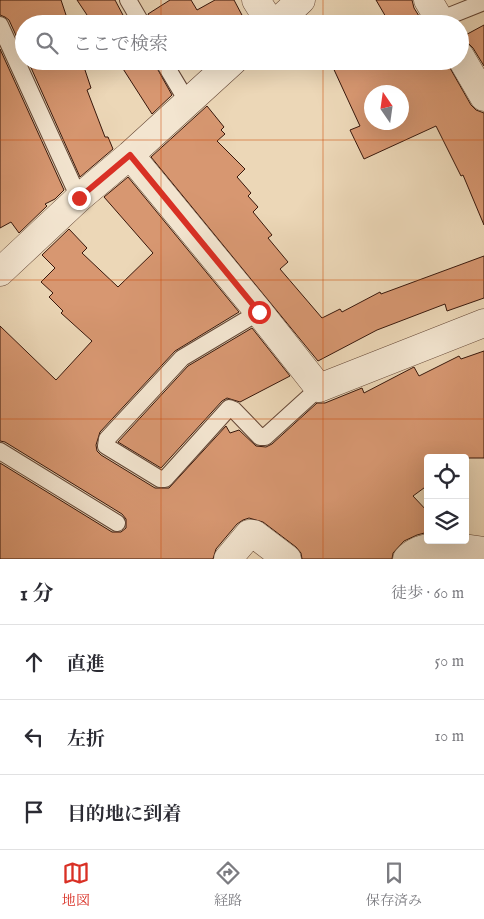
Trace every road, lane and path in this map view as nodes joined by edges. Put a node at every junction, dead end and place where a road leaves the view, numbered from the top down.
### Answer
1 (128, 0) edge
2 (256, 0) edge
3 (301, 0) edge
4 (484, 2) edge
5 (436, 14) edge
6 (137, 15) edge
7 (265, 15) edge
8 (285, 15) edge
9 (0, 25) edge
10 (15, 58) edge
11 (21, 70) edge
12 (169, 70) edge
13 (223, 70) edge
14 (468, 70) edge
15 (484, 97) edge
16 (187, 102) junction
17 (130, 155) junction
18 (79, 198) junction
19 (0, 272) edge
20 (259, 312) junction
21 (484, 323) edge
22 (319, 388) junction
23 (0, 451) edge
24 (117, 523) dead end
25 (484, 551) edge
26 (228, 559) edge
27 (287, 559) edge
28 (407, 559) edge

1 - 6 lane
2 - 7 street
3 - 8 street
4 - 5 lane
9 - 10 lane
11 - 18 lane
12 - 16 lane
13 - 16 street
14 - 15 street
16 - 17 street
17 - 18 street
17 - 20 street
18 - 19 street
20 - 22 street
20 - 22 lane
21 - 22 street
23 - 24 lane
25 - 28 street
26 - 27 street

